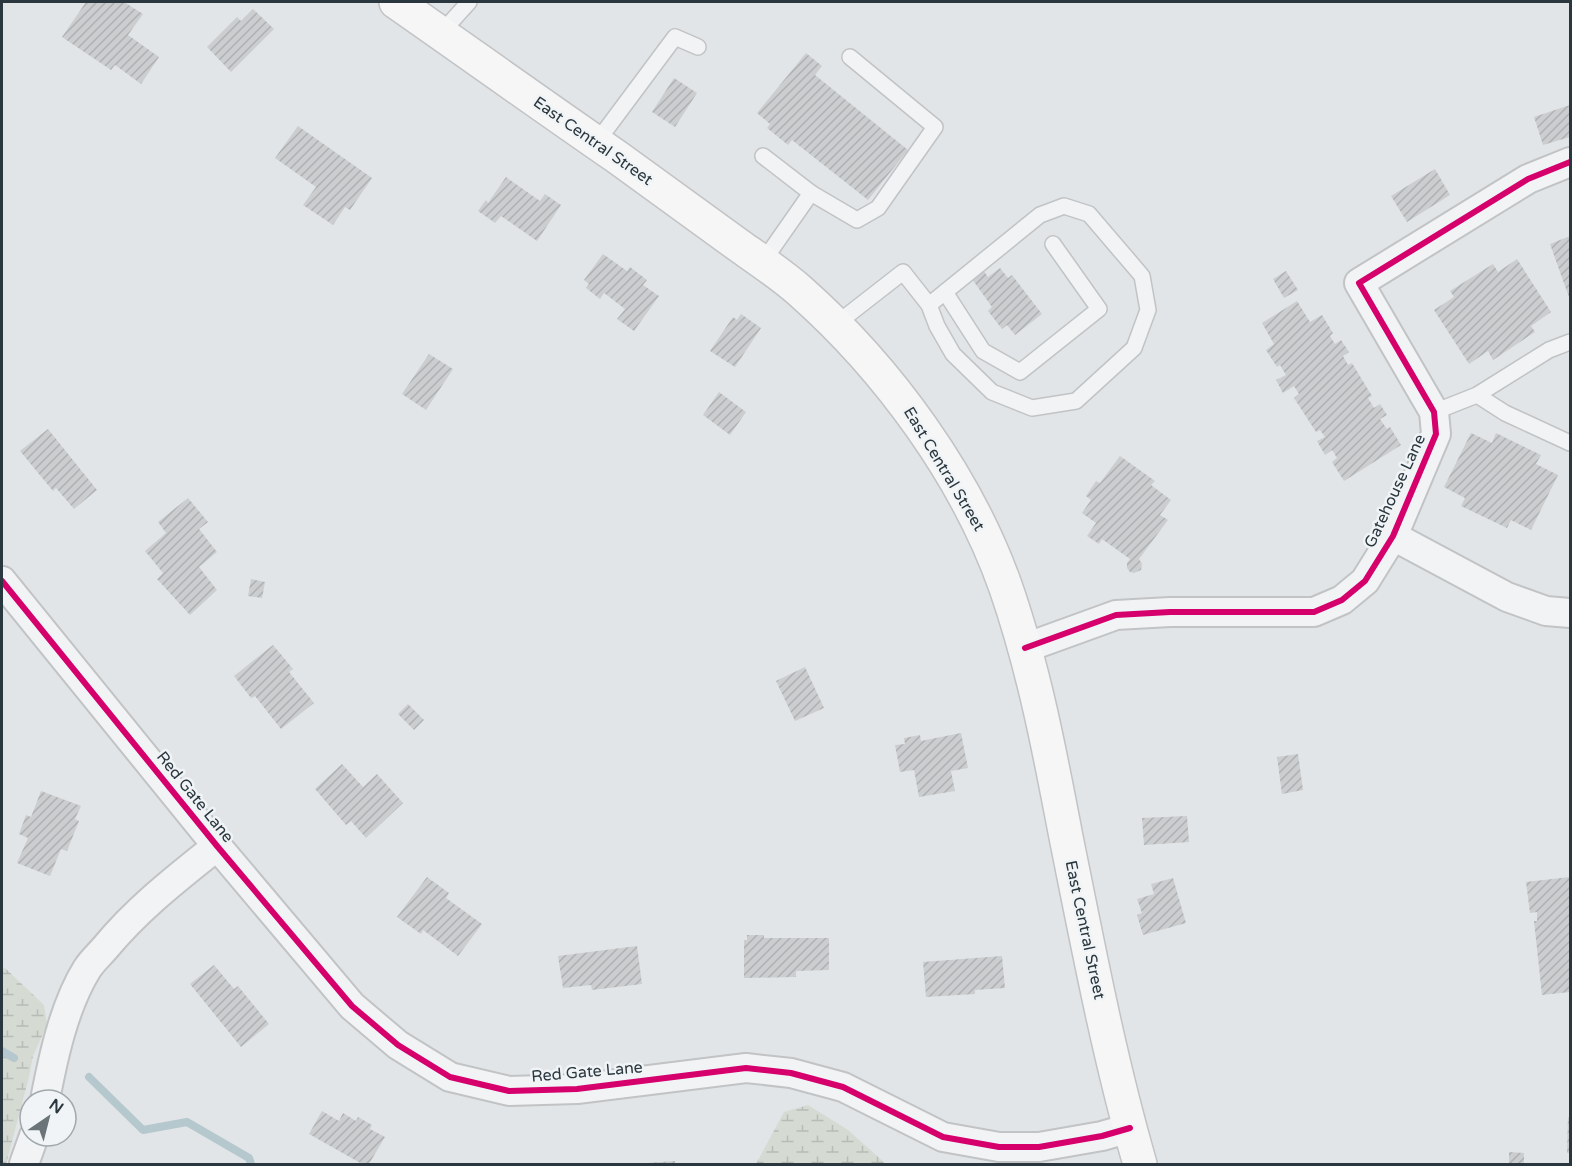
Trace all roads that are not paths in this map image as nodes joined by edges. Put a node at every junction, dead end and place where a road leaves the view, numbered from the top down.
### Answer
1 (396, 2) edge
2 (469, 2) edge
3 (441, 33) junction
4 (698, 47) dead end
5 (850, 57) dead end
6 (596, 143) junction
7 (764, 156) dead end
8 (1570, 162) edge
9 (811, 193) junction
10 (1053, 244) dead end
11 (762, 263) junction
12 (945, 292) junction
13 (928, 305) junction
14 (836, 325) junction
15 (1570, 342) edge
16 (1477, 395) junction
17 (1434, 412) junction
18 (1570, 443) edge
19 (1393, 536) junction
20 (2, 581) edge
21 (1570, 613) edge
22 (1025, 648) junction
23 (217, 846) junction
24 (47, 1088) edge
25 (1130, 1128) junction
26 (30, 1148) edge
27 (24, 1164) edge
28 (1140, 1164) edge

1 - 3 main road, East Central Street
2 - 3 lane
3 - 6 main road, East Central Street
4 - 6 lane
5 - 9 lane
6 - 11 main road, East Central Street
7 - 9 lane
8 - 17 street
9 - 11 lane
10 - 12 lane
11 - 14 main road, East Central Street
12 - 13 lane
12 - 13 lane
13 - 14 lane
14 - 22 main road, East Central Street
15 - 16 lane
16 - 17 lane
16 - 18 lane
17 - 19 street, Gatehouse Lane
19 - 21 street, Gatehouse Lane
19 - 22 street, Gatehouse Lane
20 - 23 street, Red Gate Lane
22 - 25 main road, East Central Street
23 - 24 street
23 - 25 street, Red Gate Lane
25 - 28 main road, East Central Street
26 - 27 street

